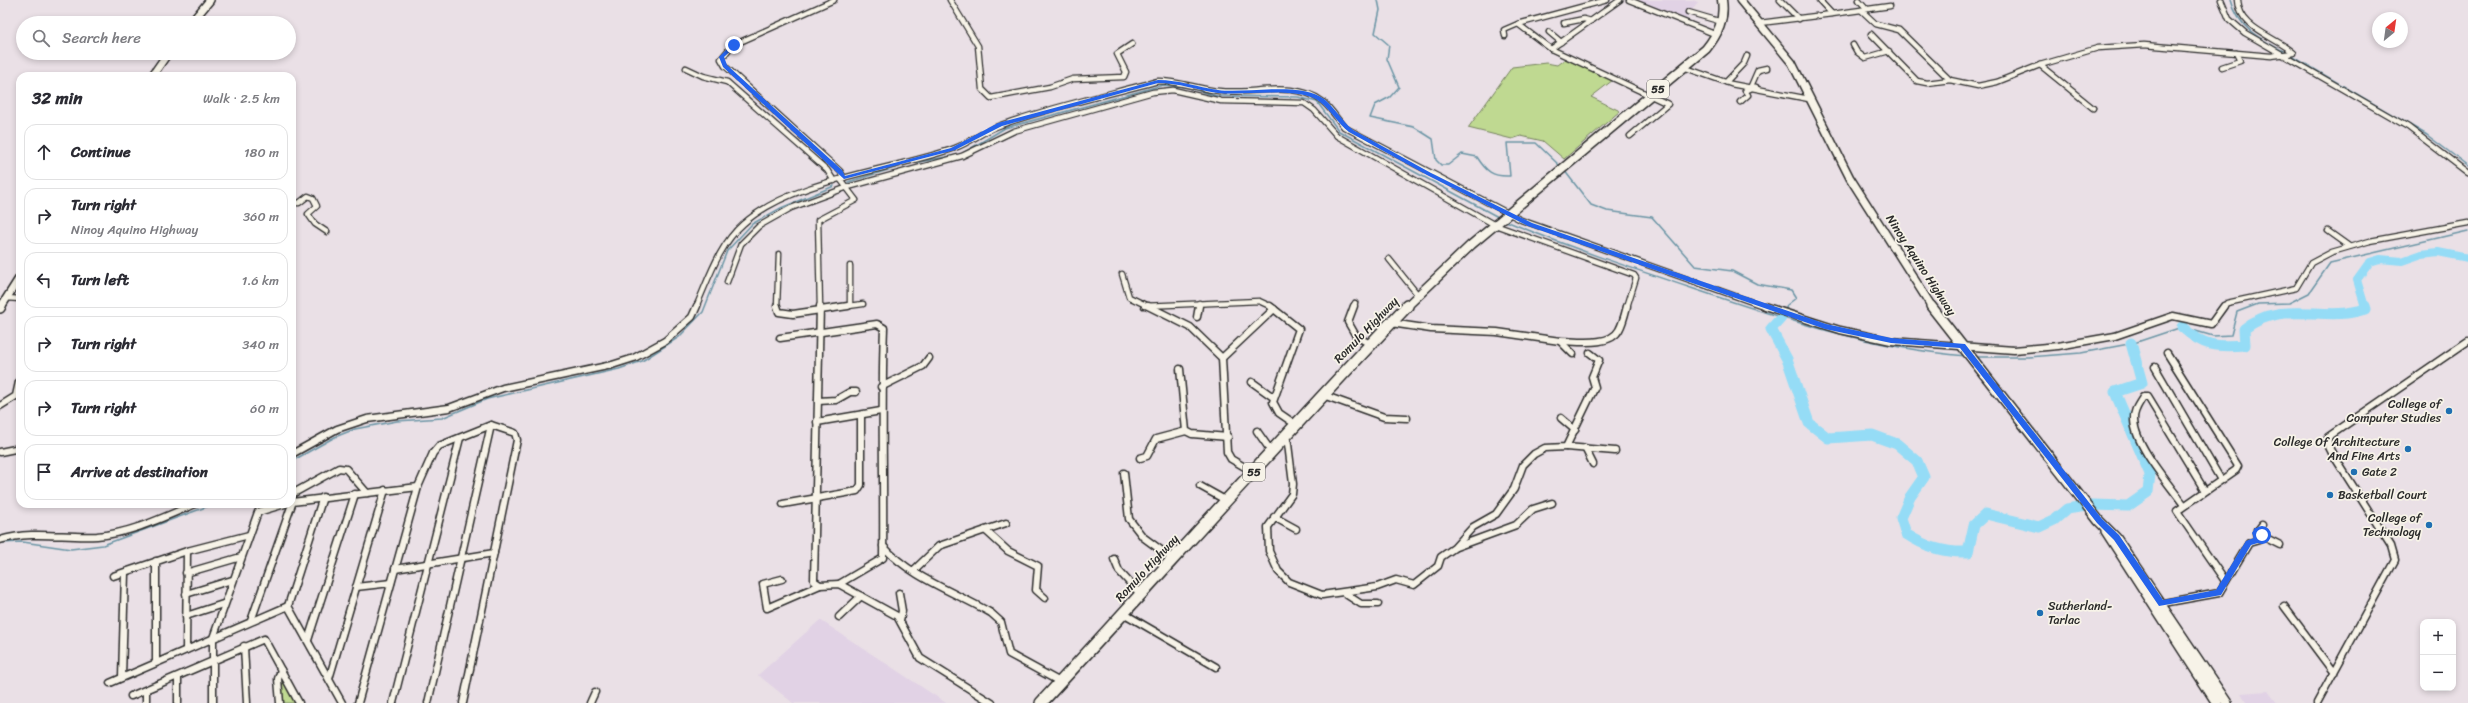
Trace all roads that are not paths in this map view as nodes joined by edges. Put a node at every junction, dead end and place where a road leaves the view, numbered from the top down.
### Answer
1 (210, 0) edge
2 (834, 0) edge
3 (950, 0) edge
4 (1607, 0) edge
5 (1620, 0) edge
6 (1629, 0) edge
7 (1722, 0) edge
8 (1740, 0) edge
9 (1780, 0) edge
10 (1819, 0) edge
11 (1858, 0) edge
12 (2221, 0) edge
13 (2238, 0) edge
14 (1890, 6) dead end
15 (1867, 9) junction
16 (1861, 10) junction
17 (1688, 12) dead end
18 (1832, 14) junction
19 (197, 16) edge
20 (1799, 19) junction
21 (1591, 21) junction
22 (1722, 22) junction
23 (1760, 23) junction
24 (1518, 24) junction
25 (1564, 24) dead end
26 (1549, 32) dead end
27 (1871, 34) dead end
28 (1717, 35) junction
29 (1505, 36) dead end
30 (1560, 42) junction
31 (1132, 44) dead end
32 (1853, 45) dead end
33 (1551, 49) junction
34 (1889, 51) junction
35 (2236, 53) junction
36 (1747, 56) dead end
37 (2286, 56) junction
38 (163, 60) edge
39 (2040, 65) junction
40 (1684, 67) junction
41 (2222, 67) dead end
42 (686, 68) dead end
43 (1768, 68) dead end
44 (155, 72) edge
45 (1950, 80) junction
46 (1726, 82) junction
47 (1750, 89) junction
48 (1763, 91) junction
49 (1290, 92) junction
50 (1651, 95) junction
51 (1809, 99) junction
52 (1291, 100) junction
53 (1740, 102) dead end
54 (2093, 108) dead end
55 (1630, 136) dead end
56 (2468, 173) edge
57 (839, 179) junction
58 (848, 187) junction
59 (296, 203) edge
60 (1507, 215) junction
61 (2468, 223) edge
62 (1496, 224) junction
63 (2328, 231) dead end
64 (327, 232) dead end
65 (2349, 246) junction
66 (779, 254) dead end
67 (1389, 259) dead end
68 (850, 266) dead end
69 (1122, 274) dead end
70 (727, 282) dead end
71 (16, 283) edge
72 (1418, 295) junction
73 (6, 298) junction
74 (16, 299) edge
75 (1199, 303) junction
76 (1355, 303) dead end
77 (863, 304) dead end
78 (850, 306) junction
79 (1144, 306) junction
80 (0, 308) edge
81 (1274, 309) junction
82 (820, 310) junction
83 (1197, 317) dead end
84 (1391, 323) junction
85 (819, 334) junction
86 (780, 338) dead end
87 (1560, 341) junction
88 (2468, 341) edge
89 (1370, 344) junction
90 (1963, 348) junction
91 (1590, 353) dead end
92 (2167, 353) dead end
93 (1573, 354) dead end
94 (929, 358) dead end
95 (1222, 358) junction
96 (2155, 366) dead end
97 (1180, 369) dead end
98 (1252, 382) dead end
99 (882, 387) junction
100 (856, 392) dead end
101 (1322, 395) junction
102 (16, 396) edge
103 (1273, 397) junction
104 (818, 401) junction
105 (0, 406) edge
106 (881, 411) junction
107 (860, 414) junction
108 (1407, 418) dead end
109 (1562, 418) dead end
110 (817, 422) junction
111 (1295, 424) junction
112 (491, 425) junction
113 (1575, 430) junction
114 (1186, 431) junction
115 (1257, 431) dead end
116 (1287, 436) junction
117 (1228, 437) junction
118 (460, 438) junction
119 (1566, 447) junction
120 (1585, 448) junction
121 (16, 449) edge
122 (1271, 451) junction
123 (1615, 451) dead end
124 (0, 452) edge
125 (296, 452) edge
126 (1140, 458) dead end
127 (1592, 464) dead end
128 (1254, 472) junction
129 (1124, 473) dead end
130 (2221, 480) junction
131 (418, 486) junction
132 (1200, 486) dead end
133 (385, 490) junction
134 (2205, 491) junction
135 (296, 492) edge
136 (367, 493) junction
137 (355, 494) junction
138 (324, 497) junction
139 (815, 499) junction
140 (1228, 501) junction
141 (296, 502) edge
142 (1552, 503) dead end
143 (784, 504) dead end
144 (2184, 505) junction
145 (185, 508) edge
146 (268, 508) edge
147 (290, 508) edge
148 (1274, 517) junction
149 (1006, 523) dead end
150 (1296, 529) dead end
151 (985, 530) junction
152 (249, 535) junction
153 (0, 540) edge
154 (2280, 545) dead end
155 (883, 546) junction
156 (1454, 548) junction
157 (187, 551) junction
158 (494, 553) junction
159 (241, 558) junction
160 (461, 558) junction
161 (1114, 559) dead end
162 (1174, 560) junction
163 (156, 561) junction
164 (428, 564) junction
165 (395, 569) junction
166 (914, 570) junction
167 (125, 573) junction
168 (186, 573) junction
169 (113, 576) dead end
170 (232, 580) junction
171 (782, 580) dead end
172 (2225, 581) junction
173 (391, 582) junction
174 (839, 584) junction
175 (820, 585) junction
176 (356, 587) junction
177 (899, 593) dead end
178 (1344, 593) junction
179 (186, 594) junction
180 (1140, 594) junction
181 (861, 596) junction
182 (1045, 598) dead end
183 (223, 604) junction
184 (1378, 604) dead end
185 (2157, 604) junction
186 (288, 606) junction
187 (2284, 606) dead end
188 (1123, 613) junction
189 (186, 616) junction
190 (838, 617) dead end
191 (900, 620) junction
192 (251, 621) junction
193 (213, 638) junction
194 (308, 640) junction
195 (244, 646) junction
196 (186, 650) junction
197 (156, 662) junction
198 (211, 662) junction
199 (1216, 667) dead end
200 (281, 670) junction
201 (2334, 673) junction
202 (122, 677) junction
203 (178, 677) junction
204 (329, 679) junction
205 (1060, 682) junction
206 (110, 683) dead end
207 (146, 691) junction
208 (595, 692) dead end
209 (131, 696) dead end
210 (146, 703) edge
211 (178, 703) edge
212 (213, 703) edge
213 (247, 703) edge
214 (280, 703) edge
215 (299, 703) edge
216 (342, 703) edge
217 (358, 703) edge
218 (393, 703) edge
219 (428, 703) edge
220 (463, 703) edge
221 (590, 703) edge
222 (992, 703) edge
223 (1041, 703) edge
224 (2217, 703) edge
225 (2227, 703) edge
226 (2318, 703) edge

1 - 19 main road
2 - 57 street
3 - 31 street
4 - 24 street
5 - 21 street
6 - 28 street
7 - 22 highway, Romulo Highway / 55
8 - 23 main road, Ninoy Aquino Highway
9 - 20 street
10 - 18 street
11 - 15 street
12 - 37 street
13 - 37 street
14 - 15 street
15 - 16 street
16 - 18 street
16 - 45 street
17 - 22 street
18 - 20 street
20 - 23 street
21 - 25 street
21 - 30 street
22 - 28 highway, Romulo Highway / 55
23 - 51 main road, Ninoy Aquino Highway
24 - 29 street
24 - 33 street
26 - 30 street
27 - 34 street
28 - 40 highway, Romulo Highway / 55
30 - 33 street
32 - 34 street
33 - 50 street
34 - 45 street
35 - 37 street
35 - 39 street
35 - 41 street
36 - 46 street
37 - 56 street
38 - 44 main road
39 - 45 street
39 - 54 street
40 - 46 street
40 - 50 highway, Romulo Highway / 55
42 - 57 street
43 - 48 street
46 - 47 street
47 - 48 street
47 - 53 street
48 - 51 street
49 - 52 street
49 - 57 street
49 - 60 street
50 - 55 street
50 - 60 highway, Romulo Highway / 55
51 - 90 main road, Ninoy Aquino Highway
52 - 58 street
52 - 62 street
57 - 58 street
57 - 125 street
58 - 70 street
58 - 82 street
59 - 64 street
60 - 62 highway, Romulo Highway / 55
60 - 90 street
61 - 65 street
62 - 72 highway, Romulo Highway / 55
62 - 87 street
63 - 65 street
65 - 90 street
66 - 82 street
67 - 72 street
68 - 78 street
69 - 79 street
71 - 73 main road
72 - 84 highway, Romulo Highway / 55
73 - 74 street
73 - 80 main road
75 - 79 street
75 - 81 street
75 - 83 street
76 - 89 street
77 - 78 street
78 - 82 street
79 - 95 street
81 - 95 street
81 - 103 street
82 - 85 street
84 - 87 street
84 - 89 highway, Romulo Highway / 55
85 - 86 street
85 - 99 street
85 - 104 street
87 - 93 street
88 - 201 street
89 - 101 highway, Romulo Highway / 55
90 - 185 main road, Ninoy Aquino Highway
91 - 113 street
92 - 130 street
94 - 99 street
95 - 117 street
96 - 130 street
97 - 114 street
98 - 103 street
99 - 106 street
100 - 104 street
101 - 108 street
101 - 111 highway, Romulo Highway / 55
102 - 105 street
103 - 111 street
104 - 110 street
106 - 107 street
106 - 155 street
107 - 110 street
107 - 139 street
109 - 113 street
110 - 139 street
111 - 116 highway, Romulo Highway / 55
112 - 118 street
112 - 158 street
112 - 160 street
113 - 119 street
114 - 117 street
114 - 126 street
115 - 122 street
116 - 122 highway, Romulo Highway / 55
116 - 148 street
117 - 128 street
118 - 131 street
118 - 164 street
119 - 120 street
119 - 156 street
120 - 123 street
120 - 127 street
121 - 124 street
122 - 128 highway, Romulo Highway / 55
128 - 140 highway, Romulo Highway / 55
129 - 162 street
130 - 134 street
131 - 133 street
131 - 165 street
132 - 140 street
133 - 136 street
133 - 176 street
134 - 144 street
134 - 144 street
135 - 136 street
136 - 137 street
137 - 138 street
137 - 194 street
138 - 141 street
138 - 186 street
139 - 143 street
139 - 175 street
140 - 162 highway, Romulo Highway / 55
142 - 156 street
144 - 172 street
145 - 153 street
146 - 152 street
147 - 192 street
148 - 150 street
148 - 178 street
149 - 151 street
151 - 166 street
151 - 182 street
152 - 157 street
152 - 159 street
154 - 172 street
155 - 166 street
155 - 174 street
156 - 178 street
157 - 163 street
157 - 168 street
158 - 160 street
158 - 220 street
159 - 168 street
159 - 170 street
160 - 164 street
160 - 219 street
161 - 180 street
162 - 180 highway, Romulo Highway / 55
163 - 167 street
163 - 197 street
164 - 165 street
164 - 218 street
165 - 173 street
166 - 205 street
167 - 169 street
167 - 202 street
168 - 179 street
170 - 179 street
170 - 183 street
171 - 175 street
172 - 185 street
173 - 176 street
173 - 217 street
174 - 175 street
174 - 181 street
176 - 204 street
177 - 191 street
178 - 184 street
179 - 189 street
180 - 188 highway, Romulo Highway / 55
181 - 190 street
181 - 191 street
183 - 189 street
183 - 193 street
185 - 224 main road, Ninoy Aquino Highway
185 - 225 main road, Ninoy Aquino Highway
186 - 192 street
186 - 194 street
187 - 201 street
188 - 199 street
188 - 205 highway, Romulo Highway / 55
189 - 196 street
191 - 222 street
192 - 193 street
193 - 196 street
193 - 198 street
194 - 204 street
195 - 198 street
195 - 200 street
195 - 213 street
196 - 197 street
197 - 202 street
198 - 203 street
198 - 212 street
200 - 214 street
200 - 215 street
201 - 226 street
202 - 206 street
203 - 207 street
203 - 211 street
204 - 216 street
205 - 223 highway, Romulo Highway / 55
207 - 209 street
207 - 210 street
208 - 221 street

